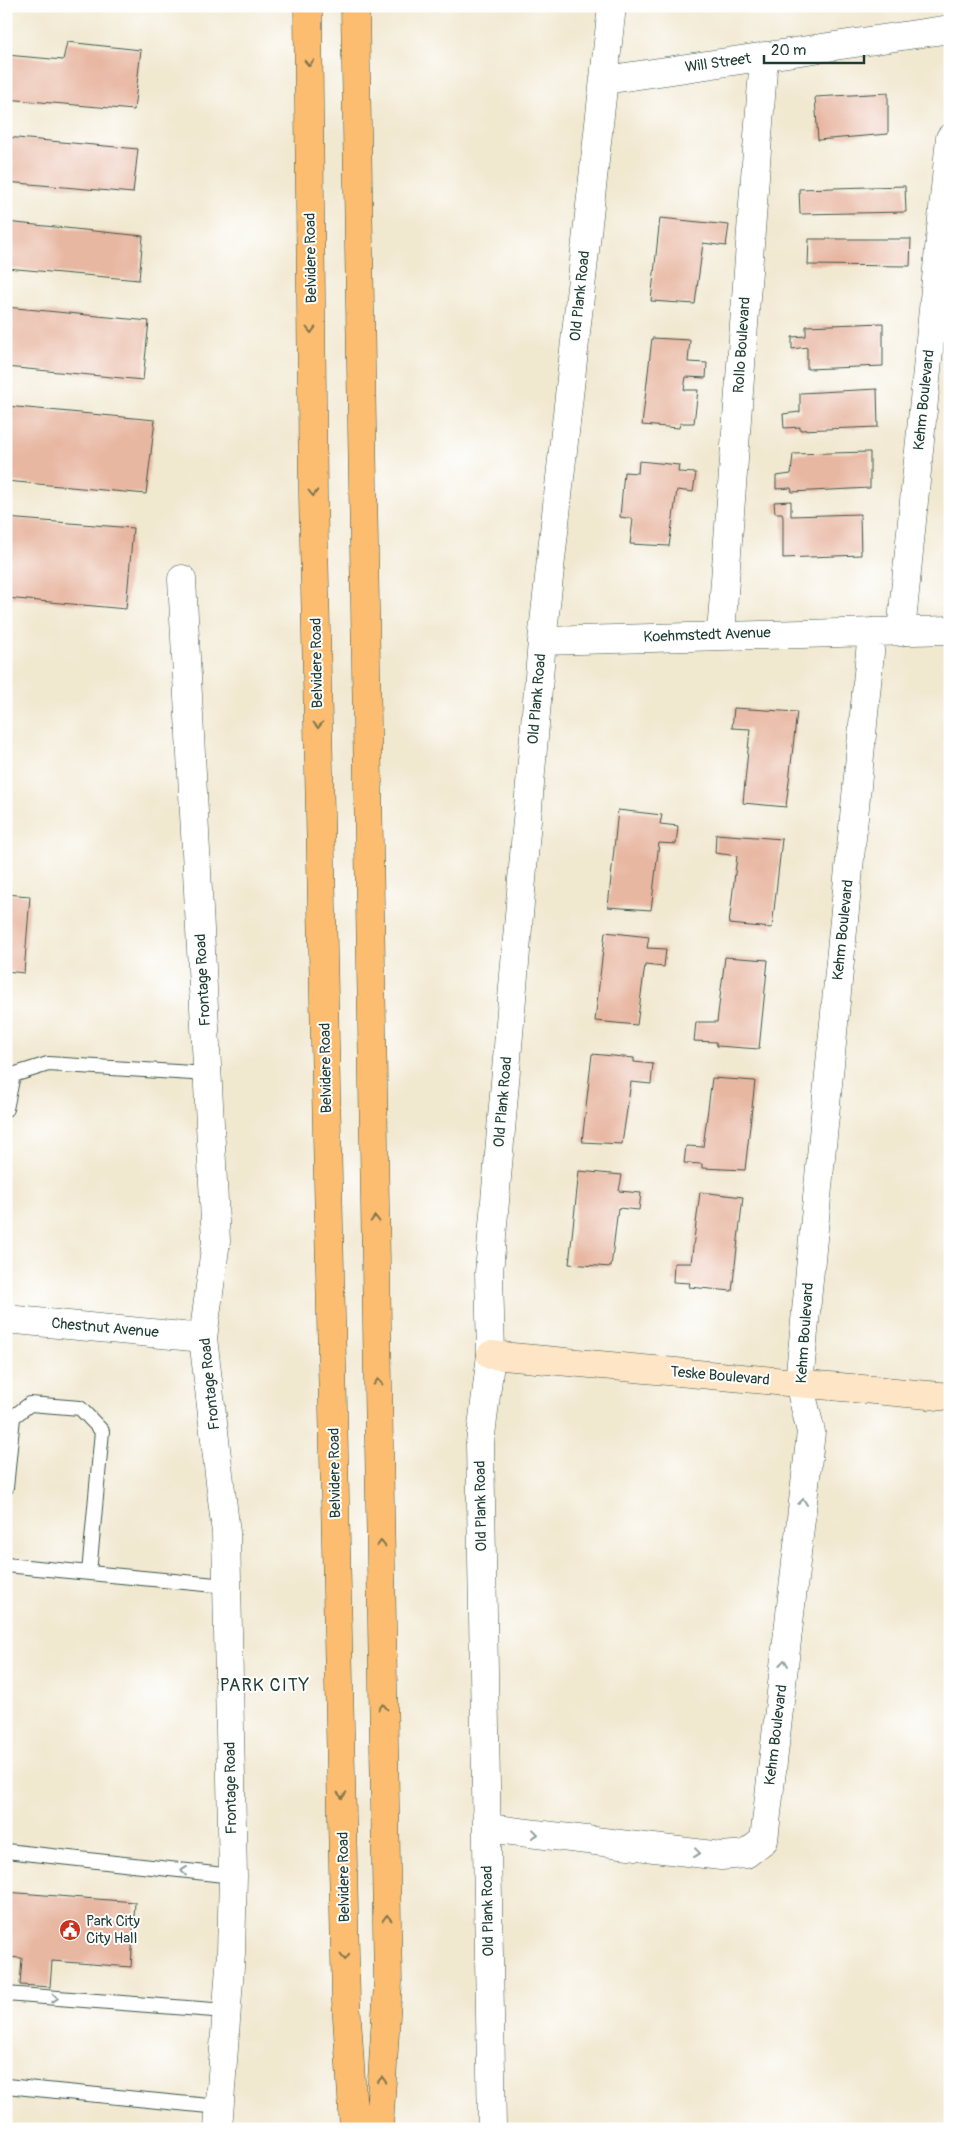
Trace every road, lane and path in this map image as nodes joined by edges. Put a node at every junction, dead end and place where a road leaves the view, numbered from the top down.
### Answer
1 (612, 6) edge
2 (355, 8) edge
3 (308, 10) edge
4 (950, 30) edge
5 (764, 56) junction
6 (605, 80) junction
7 (950, 138) edge
8 (182, 579) dead end
9 (950, 630) edge
10 (872, 632) junction
11 (901, 632) junction
12 (720, 634) junction
13 (542, 641) junction
14 (208, 1074) junction
15 (6, 1109) edge
16 (6, 1319) edge
17 (203, 1338) junction
18 (491, 1355) junction
19 (799, 1383) junction
20 (950, 1397) edge
21 (6, 1488) edge
22 (6, 1565) edge
23 (89, 1573) junction
24 (226, 1586) junction
25 (487, 1828) junction
26 (6, 1851) edge
27 (233, 1876) junction
28 (6, 1994) edge
29 (226, 2011) junction
30 (6, 2086) edge
31 (218, 2118) edge
32 (354, 2129) edge
33 (379, 2129) edge
34 (492, 2129) edge

1 - 6 street, Old Plank Road
33 -> 2 main road
3 -> 32 main road, Belvidere Road
4 - 5 street, Will Street
5 - 6 street, Will Street
5 - 12 street, Rollo Boulevard
6 - 13 street, Old Plank Road
7 - 11 street, Kehm Boulevard
8 - 14 street, Frontage Road
9 - 11 street
10 - 11 street, Koehmstedt Avenue
10 - 12 street, Koehmstedt Avenue
10 - 19 street, Kehm Boulevard
12 - 13 street, Koehmstedt Avenue
13 - 18 street, Old Plank Road
14 - 15 lane
14 - 17 street, Frontage Road
16 - 17 street, Chestnut Avenue
17 - 24 street, Frontage Road
18 - 19 street, Teske Boulevard
18 - 25 street, Old Plank Road
19 - 20 street, Teske Boulevard
25 -> 19 street, Kehm Boulevard
21 - 23 lane
22 - 23 lane
23 - 24 lane
24 - 27 street, Frontage Road
25 - 34 street, Old Plank Road
27 -> 26 lane
27 - 29 street, Frontage Road
28 -> 29 lane
29 - 31 street, Frontage Road
30 - 31 lane

